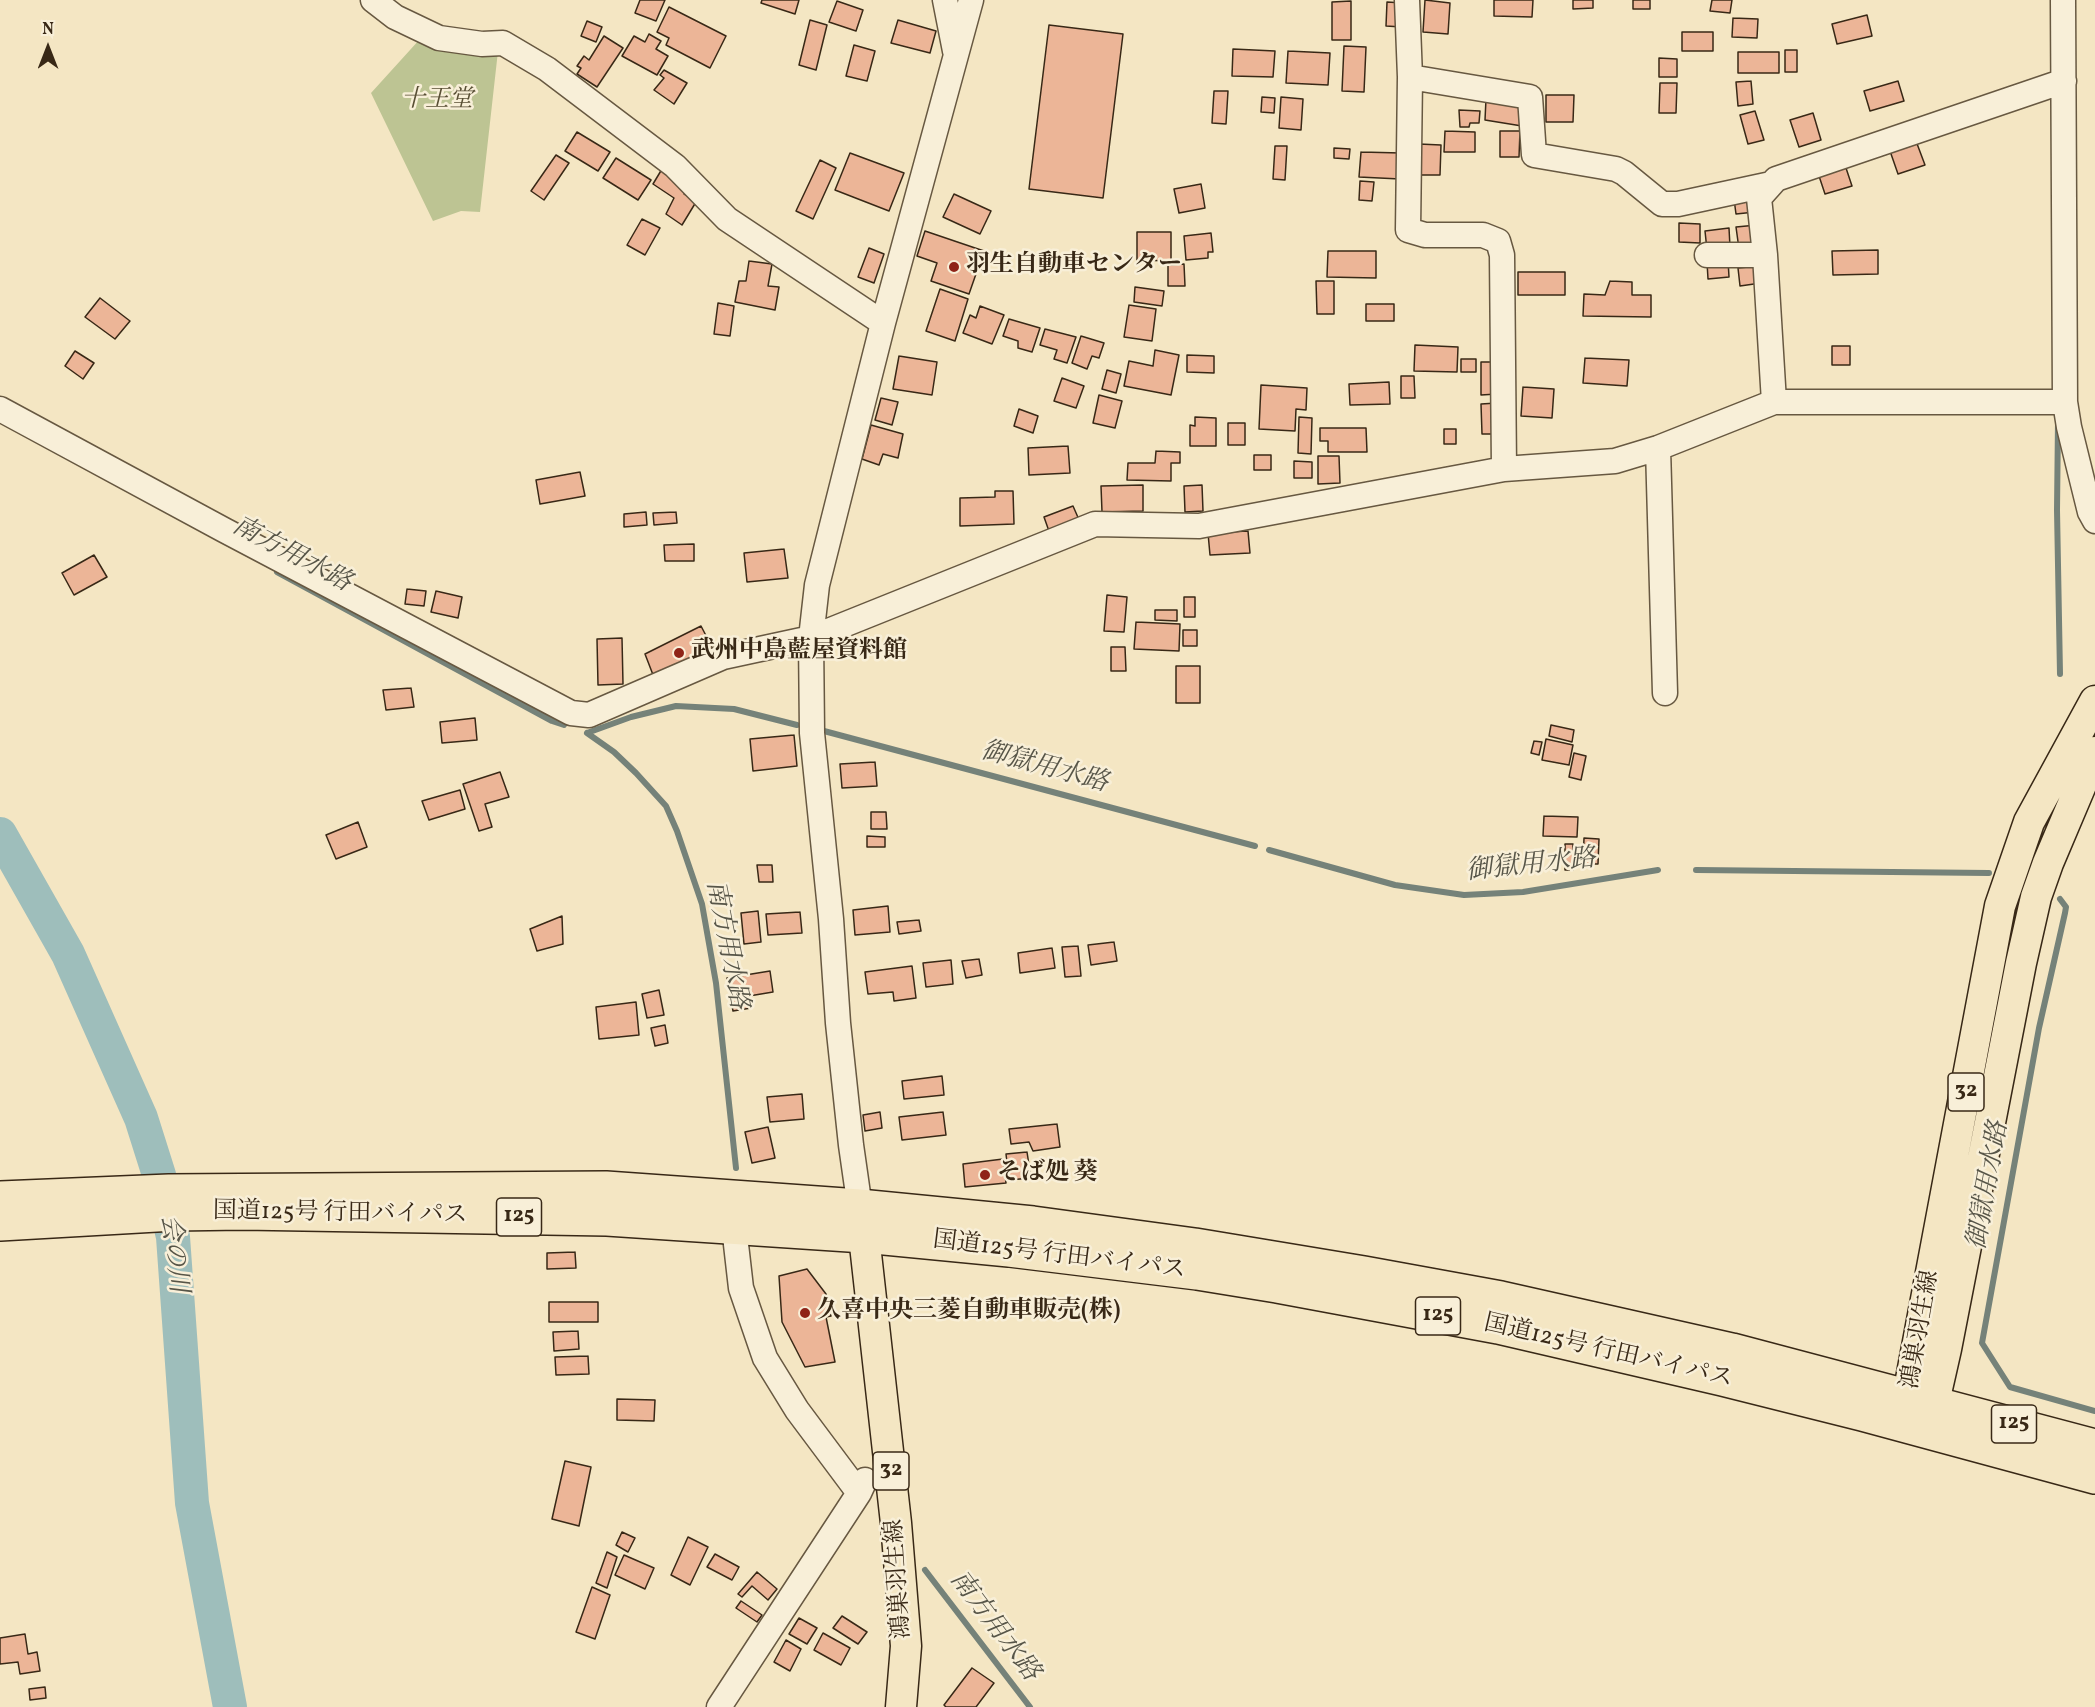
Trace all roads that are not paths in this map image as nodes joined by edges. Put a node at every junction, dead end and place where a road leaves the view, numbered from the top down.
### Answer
1 (373, 0) edge
2 (945, 0) edge
3 (971, 0) edge
4 (1407, 0) edge
5 (2063, 0) edge
6 (955, 53) junction
7 (1410, 77) junction
8 (2064, 81) junction
9 (1772, 184) junction
10 (1707, 255) dead end
11 (1765, 255) junction
12 (883, 323) junction
13 (1774, 402) junction
14 (2065, 402) junction
15 (0, 409) edge
16 (1658, 448) junction
17 (1504, 469) junction
18 (2095, 521) edge
19 (811, 638) junction
20 (1665, 693) dead end
21 (2095, 701) edge
22 (2095, 752) edge
23 (0, 1198) edge
24 (171, 1202) junction
25 (139, 1203) junction
26 (862, 1221) junction
27 (0, 1224) edge
28 (734, 1227) junction
29 (1921, 1399) junction
30 (1914, 1427) junction
31 (2095, 1446) edge
32 (2095, 1477) edge
33 (718, 1707) edge
34 (901, 1707) edge

1 - 12 street
2 - 6 street
3 - 6 street
4 - 7 street
5 - 8 street
6 - 12 street
7 - 9 street
7 - 17 street
8 - 9 street
8 - 14 street
9 - 11 street
10 - 11 street
11 - 13 street
12 - 19 street
13 - 14 street
13 - 16 street
14 - 18 street
15 - 19 street
16 - 17 street
16 - 20 street
17 - 19 street
19 - 26 street
21 - 29 main road, 鴻巣羽生線 / 32
22 - 29 main road, 鴻巣羽生線 / 32
23 - 25 highway, 国道125号 行田バイパス / 125
24 - 25 highway, 国道125号 行田バイパス / 125
24 - 26 highway, 国道125号 行田バイパス / 125
24 - 28 highway, 国道125号 行田バイパス / 125
25 - 27 highway, 国道125号 行田バイパス / 125
26 - 28 highway, 国道125号 行田バイパス / 125
26 - 29 highway, 国道125号 行田バイパス / 125
26 - 30 highway, 国道125号 行田バイパス / 125
26 - 34 main road, 鴻巣羽生線 / 32
28 - 33 street
29 - 30 main road, 鴻巣羽生線 / 32
29 - 31 highway, 国道125号 行田バイパス / 125
30 - 32 highway, 国道125号 行田バイパス / 125

